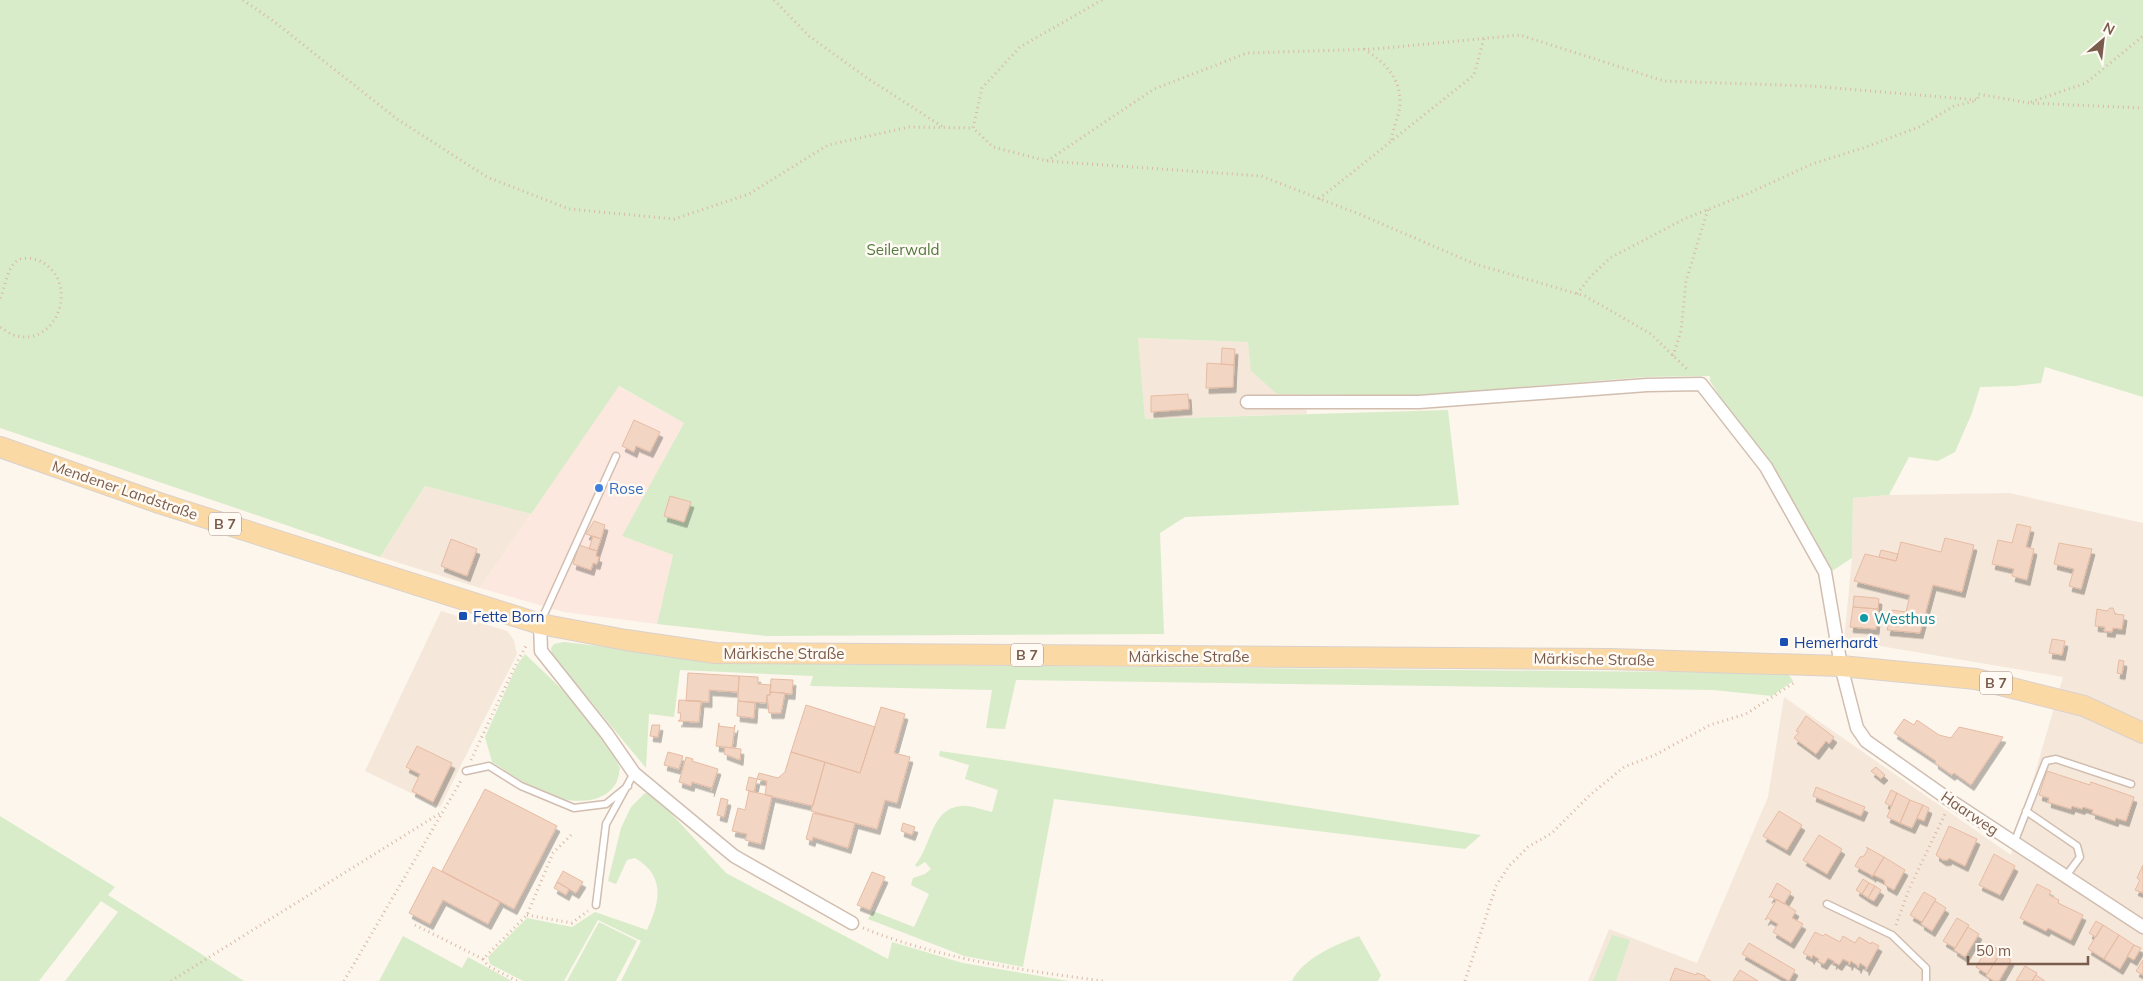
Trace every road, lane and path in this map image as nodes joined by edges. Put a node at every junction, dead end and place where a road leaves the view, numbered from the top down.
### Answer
1 (243, 0) edge
2 (774, 0) edge
3 (1102, 0) edge
4 (2143, 36) edge
5 (1484, 38) junction
6 (1363, 49) junction
7 (1978, 100) junction
8 (2029, 103) junction
9 (2143, 108) edge
10 (944, 128) junction
11 (974, 128) junction
12 (1391, 141) junction
13 (1047, 161) junction
14 (1320, 199) junction
15 (1708, 208) junction
16 (1577, 294) junction
17 (0, 298) edge
18 (0, 326) edge
19 (1673, 356) junction
20 (1701, 384) junction
21 (1247, 402) dead end
22 (0, 447) edge
23 (616, 456) dead end
24 (451, 597) joint
25 (533, 621) junction
26 (1806, 664) junction
27 (1841, 666) junction
28 (2143, 733) edge
29 (466, 771) junction
30 (634, 773) junction
31 (2131, 784) dead end
32 (628, 786) junction
33 (1950, 801) junction
34 (444, 811) junction
35 (2026, 811) junction
36 (571, 835) dead end
37 (2014, 843) junction
38 (2066, 876) junction
39 (1827, 904) dead end
40 (596, 905) joint
41 (527, 915) junction
42 (852, 923) joint
43 (416, 925) dead end
44 (2143, 927) edge
45 (1892, 935) junction
46 (483, 959) junction
47 (171, 981) edge
48 (344, 981) edge
49 (517, 981) edge
50 (1103, 981) edge
51 (1464, 981) edge
52 (1926, 981) edge

1 - 10 path
2 - 10 path
3 - 11 path
4 - 8 path
5 - 6 path
5 - 7 path
5 - 12 path
6 - 12 path
6 - 13 path
7 - 8 path
7 - 15 path
8 - 9 path
10 - 11 path
11 - 13 path
12 - 14 path
13 - 14 path
14 - 16 path
15 - 16 path
15 - 19 path
16 - 19 path
17 - 18 path
19 - 20 path
20 - 21 street
20 - 27 street
22 - 24 main road, Mendener Landstraße / B 7
23 - 25 lane
24 - 25 main road, Märkische Straße / B 7
25 - 26 main road, Märkische Straße / B 7
25 - 29 path
25 - 30 street
26 - 27 main road, Märkische Straße / B 7
26 - 51 path
27 - 28 main road, Märkische Straße / B 7
27 - 33 street, Haarweg
29 - 32 lane
29 - 34 path
30 - 32 lane
30 - 42 street
31 - 35 lane
32 - 40 lane
33 - 37 street, Haarweg
33 - 45 path
34 - 47 path
34 - 48 path
35 - 37 lane
35 - 38 lane
36 - 41 path
37 - 38 street, Haarweg
38 - 44 street, Haarweg
39 - 45 lane
40 - 41 path
41 - 46 path
42 - 50 path
43 - 46 path
45 - 52 lane
46 - 49 path

